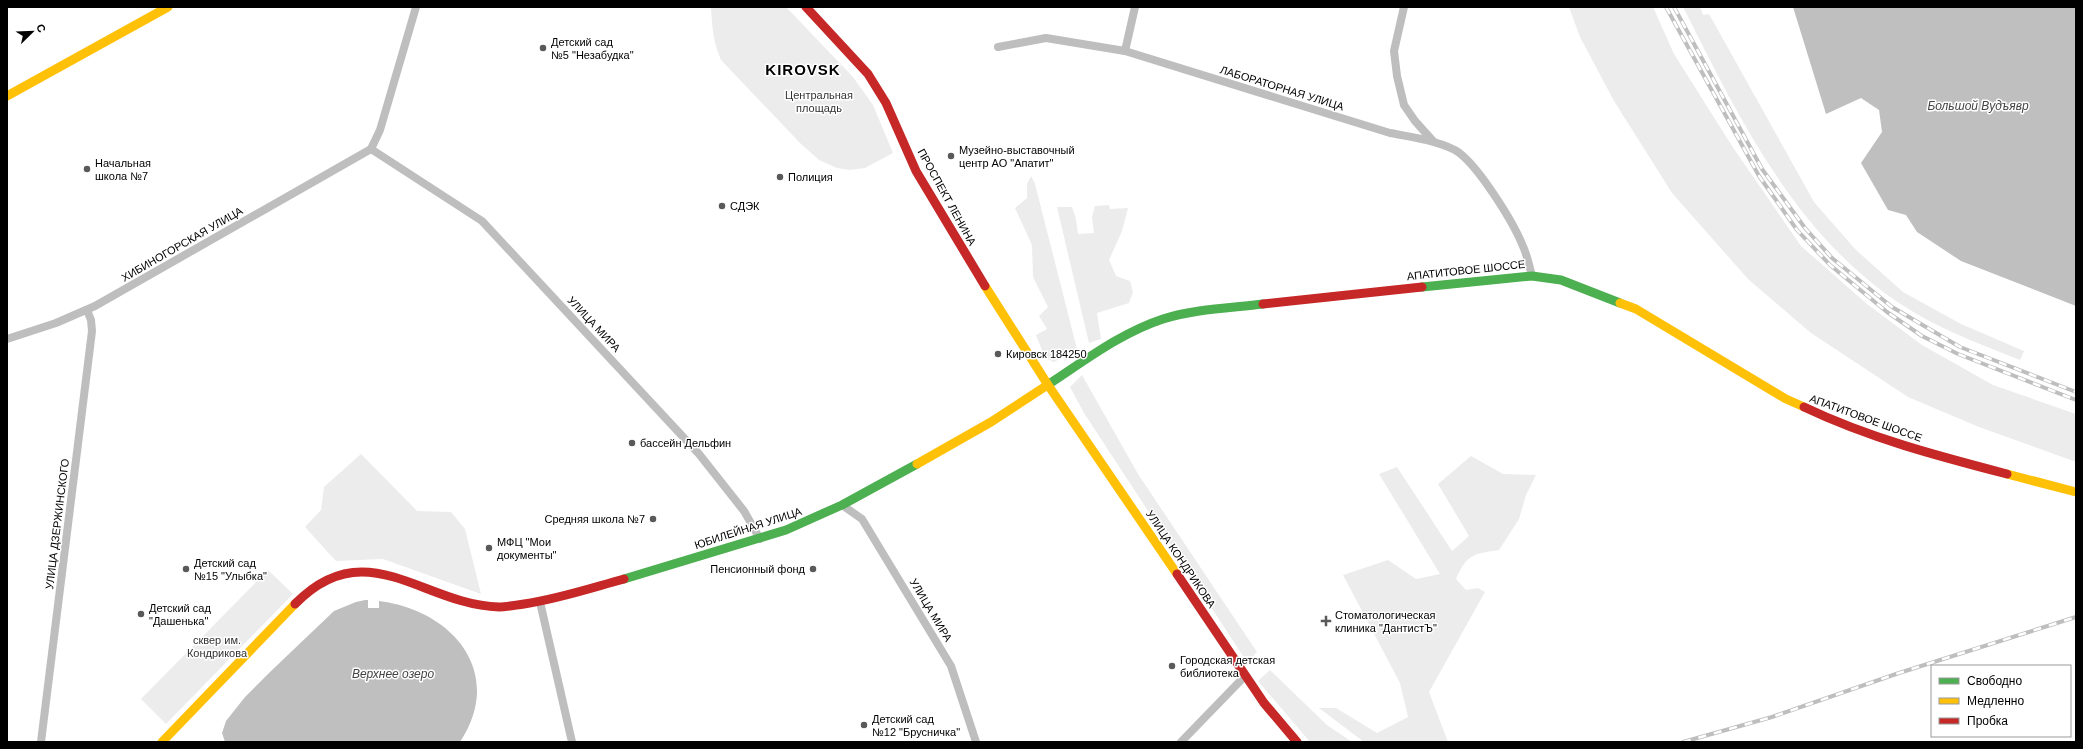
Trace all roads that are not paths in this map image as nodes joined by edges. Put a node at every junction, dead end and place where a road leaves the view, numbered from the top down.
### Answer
1 (168, 7) edge
2 (416, 7) edge
3 (806, 7) edge
4 (1136, 7) edge
5 (1404, 7) edge
6 (998, 47) dead end
7 (1125, 51) junction
8 (7, 96) edge
9 (1433, 141) junction
10 (370, 149) junction
11 (1532, 276) junction
12 (87, 310) junction
13 (7, 339) edge
14 (1048, 385) junction
15 (2076, 492) edge
16 (842, 505) junction
17 (760, 539) junction
18 (540, 602) junction
19 (1245, 676) junction
20 (41, 742) edge
21 (162, 742) edge
22 (572, 742) edge
23 (976, 742) edge
24 (1181, 742) edge
25 (1297, 742) edge

1 - 8 street
2 - 10 street
3 - 14 street, ПРОСПЕКТ ЛЕНИНА
4 - 7 street
5 - 9 street, ЛАБОРАТОРНАЯ УЛИЦА
6 - 7 street, ЛАБОРАТОРНАЯ УЛИЦА
7 - 9 street, ЛАБОРАТОРНАЯ УЛИЦА
9 - 11 street, ЛАБОРАТОРНАЯ УЛИЦА
10 - 12 street, ХИБИНОГОРСКАЯ УЛИЦА
10 - 17 street, УЛИЦА МИРА
11 - 14 street, АПАТИТОВОЕ ШОССЕ
11 - 15 street, АПАТИТОВОЕ ШОССЕ
12 - 13 street, ХИБИНОГОРСКАЯ УЛИЦА
12 - 20 street, УЛИЦА ДЗЕРЖИНСКОГО
14 - 16 street, ЮБИЛЕЙНАЯ УЛИЦА
14 - 19 street, УЛИЦА КОНДРИКОВА
16 - 17 street, ЮБИЛЕЙНАЯ УЛИЦА
16 - 23 street, УЛИЦА МИРА
17 - 18 street, ЮБИЛЕЙНАЯ УЛИЦА
18 - 21 street, ЮБИЛЕЙНАЯ УЛИЦА
18 - 22 street
19 - 24 street
19 - 25 street, УЛИЦА КОНДРИКОВА

